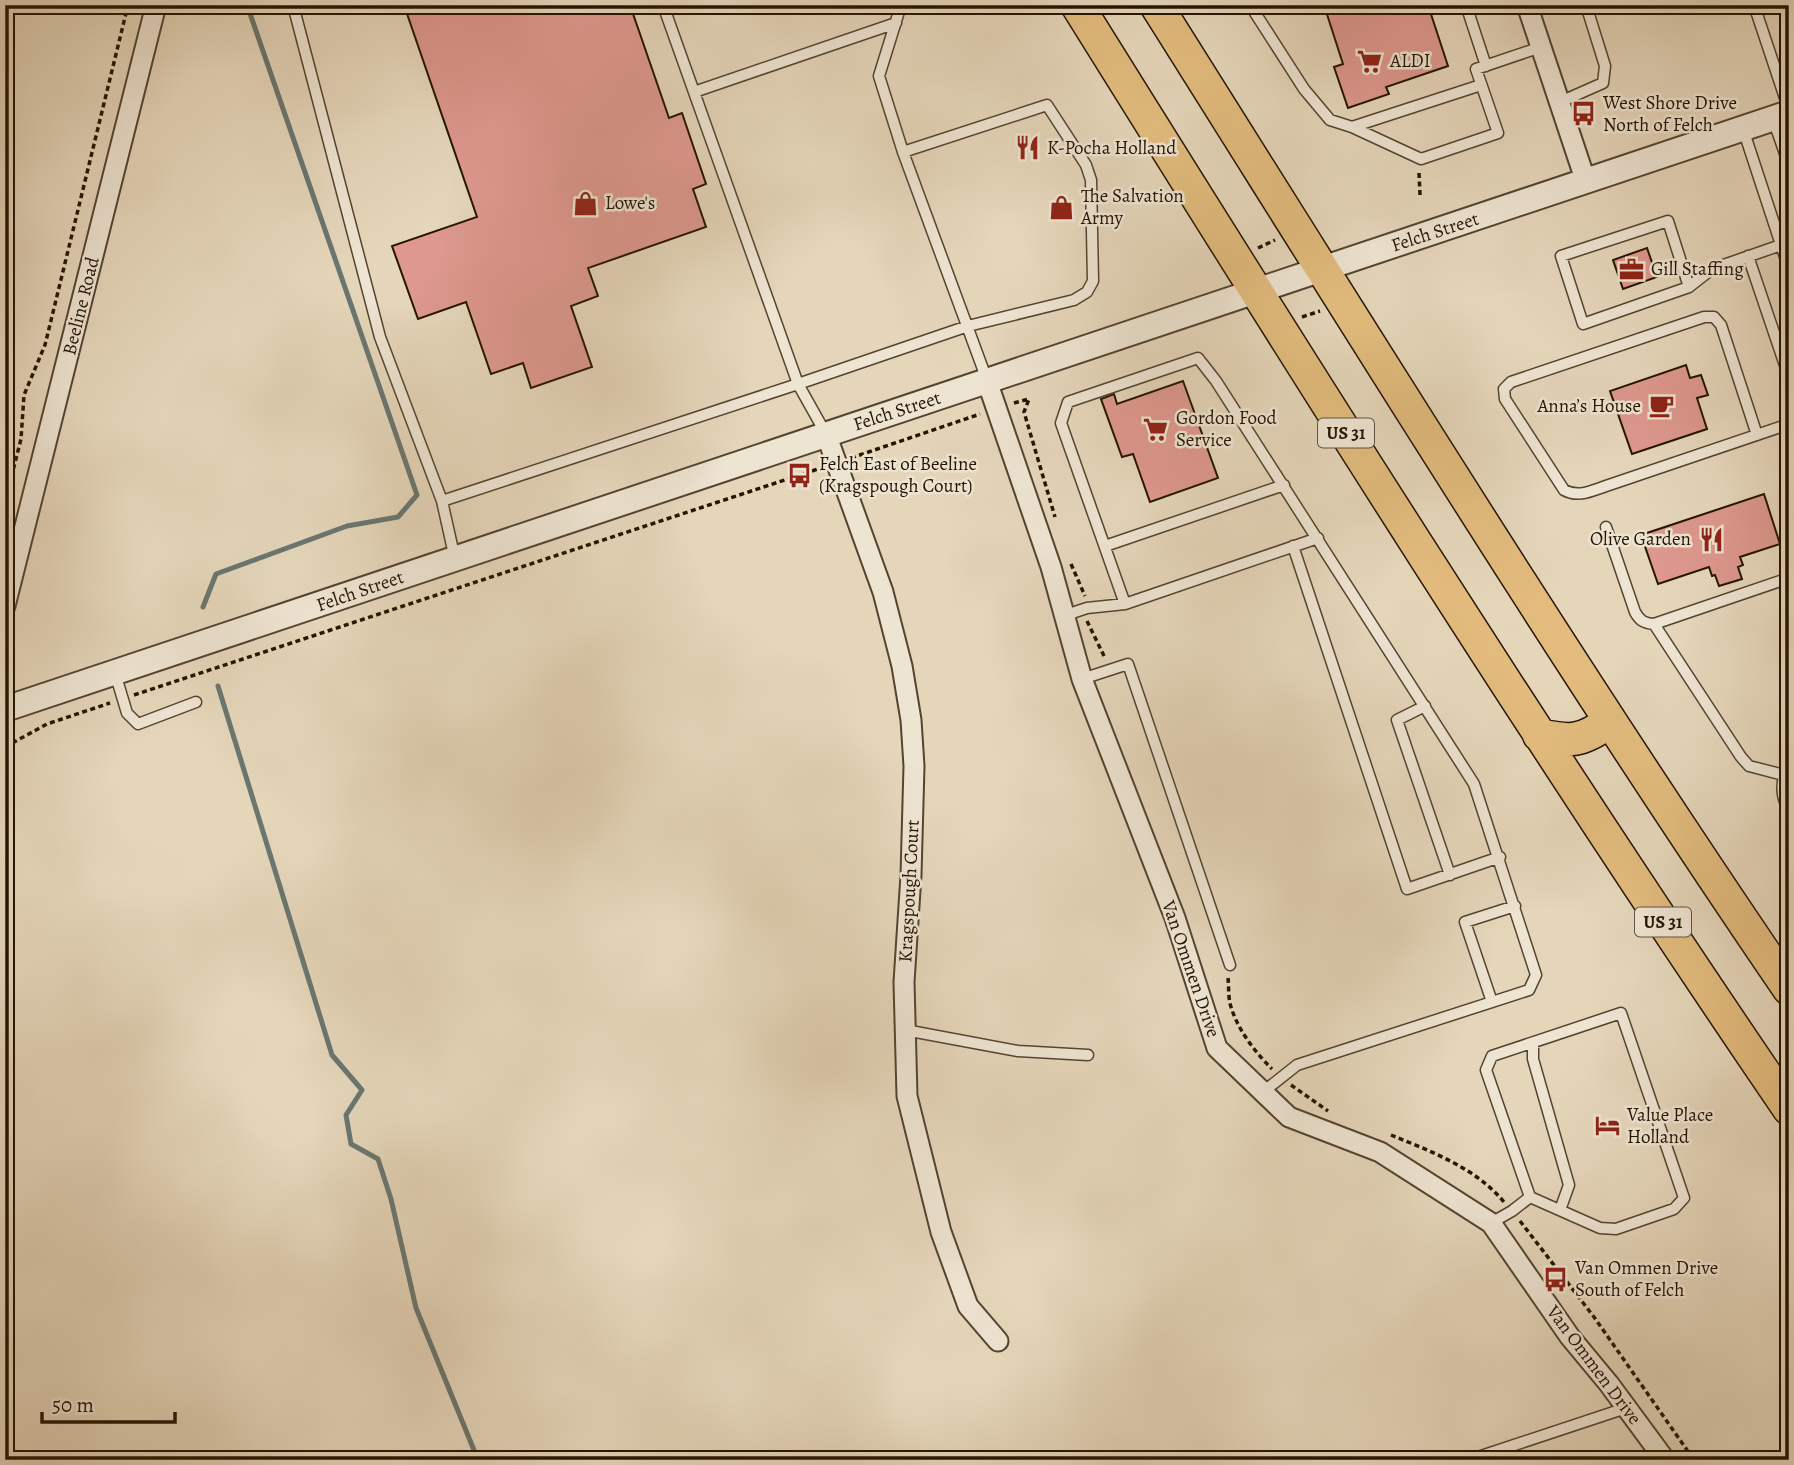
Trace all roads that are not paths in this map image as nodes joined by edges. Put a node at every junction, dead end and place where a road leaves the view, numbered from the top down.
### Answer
1 (156, 5) edge
2 (293, 5) edge
3 (663, 5) edge
4 (901, 5) edge
5 (1077, 5) edge
6 (1156, 5) edge
7 (1250, 5) edge
8 (1466, 5) edge
9 (1586, 5) edge
10 (1754, 5) edge
11 (1532, 7) edge
12 (896, 23) junction
13 (1541, 47) junction
14 (1486, 65) junction
15 (1481, 85) junction
16 (694, 92) junction
17 (1560, 102) junction
18 (1783, 114) edge
19 (1352, 127) junction
20 (1742, 129) junction
21 (903, 152) junction
22 (1789, 165) edge
23 (1586, 182) junction
24 (1781, 245) junction
25 (1748, 256) junction
26 (1789, 269) edge
27 (1322, 270) junction
28 (1689, 287) junction
29 (1256, 291) junction
30 (968, 326) junction
31 (1789, 377) edge
32 (987, 381) junction
33 (798, 384) junction
34 (1789, 424) edge
35 (826, 434) junction
36 (1757, 435) junction
37 (1284, 485) junction
38 (442, 501) junction
39 (1605, 527) dead end
40 (1318, 538) junction
41 (1293, 546) junction
42 (1105, 547) junction
43 (456, 559) junction
44 (1789, 578) edge
45 (1125, 604) junction
46 (5, 606) edge
47 (1066, 615) junction
48 (1654, 624) junction
49 (115, 673) junction
50 (1082, 679) junction
51 (195, 702) dead end
52 (1425, 706) junction
53 (5, 709) edge
54 (1609, 722) junction
55 (1539, 735) junction
56 (1789, 760) edge
57 (1784, 775) junction
58 (1789, 810) edge
59 (1500, 858) junction
60 (1450, 875) junction
61 (1515, 906) junction
62 (1230, 965) dead end
63 (1789, 989) edge
64 (1492, 1002) junction
65 (904, 1030) junction
66 (1533, 1043) junction
67 (1088, 1055) dead end
68 (1263, 1092) junction
69 (1789, 1109) edge
70 (1530, 1197) junction
71 (1560, 1210) junction
72 (1491, 1223) junction
73 (998, 1341) dead end
74 (1626, 1408) junction
75 (1469, 1460) edge
76 (1665, 1460) edge

1 - 46 street, Beeline Road
2 - 38 lane
3 - 16 lane
4 - 12 lane
5 - 29 highway, US 31
6 - 27 highway
7 - 19 lane
8 - 14 lane
9 - 17 lane
10 - 18 lane
11 - 13 street
12 - 16 lane
12 - 21 lane
13 - 14 lane
13 - 17 street
14 - 15 lane
15 - 19 lane
15 - 19 lane
16 - 33 lane
17 - 23 street
18 - 20 street, Felch Street
18 - 22 lane
20 - 23 street, Felch Street
20 - 24 lane
21 - 30 lane
21 - 30 lane
23 - 27 street, Felch Street
24 - 25 lane
24 - 26 lane
25 - 28 lane
25 - 31 lane
27 - 29 street, Felch Street
27 - 54 highway
28 - 28 lane
29 - 32 street, Felch Street
29 - 55 highway, US 31
30 - 32 lane
30 - 33 lane
32 - 35 street, Felch Street
32 - 47 street, Van Ommen Drive
33 - 35 lane
33 - 38 lane
34 - 36 lane
35 - 43 street, Felch Street
35 - 65 street, Kragspough Court
36 - 36 lane
37 - 40 lane
37 - 42 lane
37 - 42 lane
38 - 43 lane
39 - 48 lane
40 - 41 lane
40 - 52 lane
41 - 45 lane
41 - 60 lane
42 - 45 lane
43 - 49 street, Felch Street
44 - 48 lane
45 - 47 lane
47 - 50 street, Van Ommen Drive
48 - 57 lane
49 - 51 lane
49 - 53 street, Felch Street
50 - 62 lane
50 - 68 street, Van Ommen Drive
52 - 59 lane
52 - 60 lane
54 - 55 highway
54 - 63 highway
55 - 69 highway, US 31
56 - 57 lane
57 - 58 lane
59 - 60 lane
59 - 61 lane
61 - 64 lane
61 - 64 lane
64 - 68 lane
65 - 67 lane
65 - 73 street, Kragspough Court
66 - 70 lane
66 - 71 lane
66 - 71 lane
68 - 72 street, Van Ommen Drive
70 - 71 lane
70 - 72 lane
72 - 74 street, Van Ommen Drive
74 - 75 lane
74 - 76 street, Van Ommen Drive

